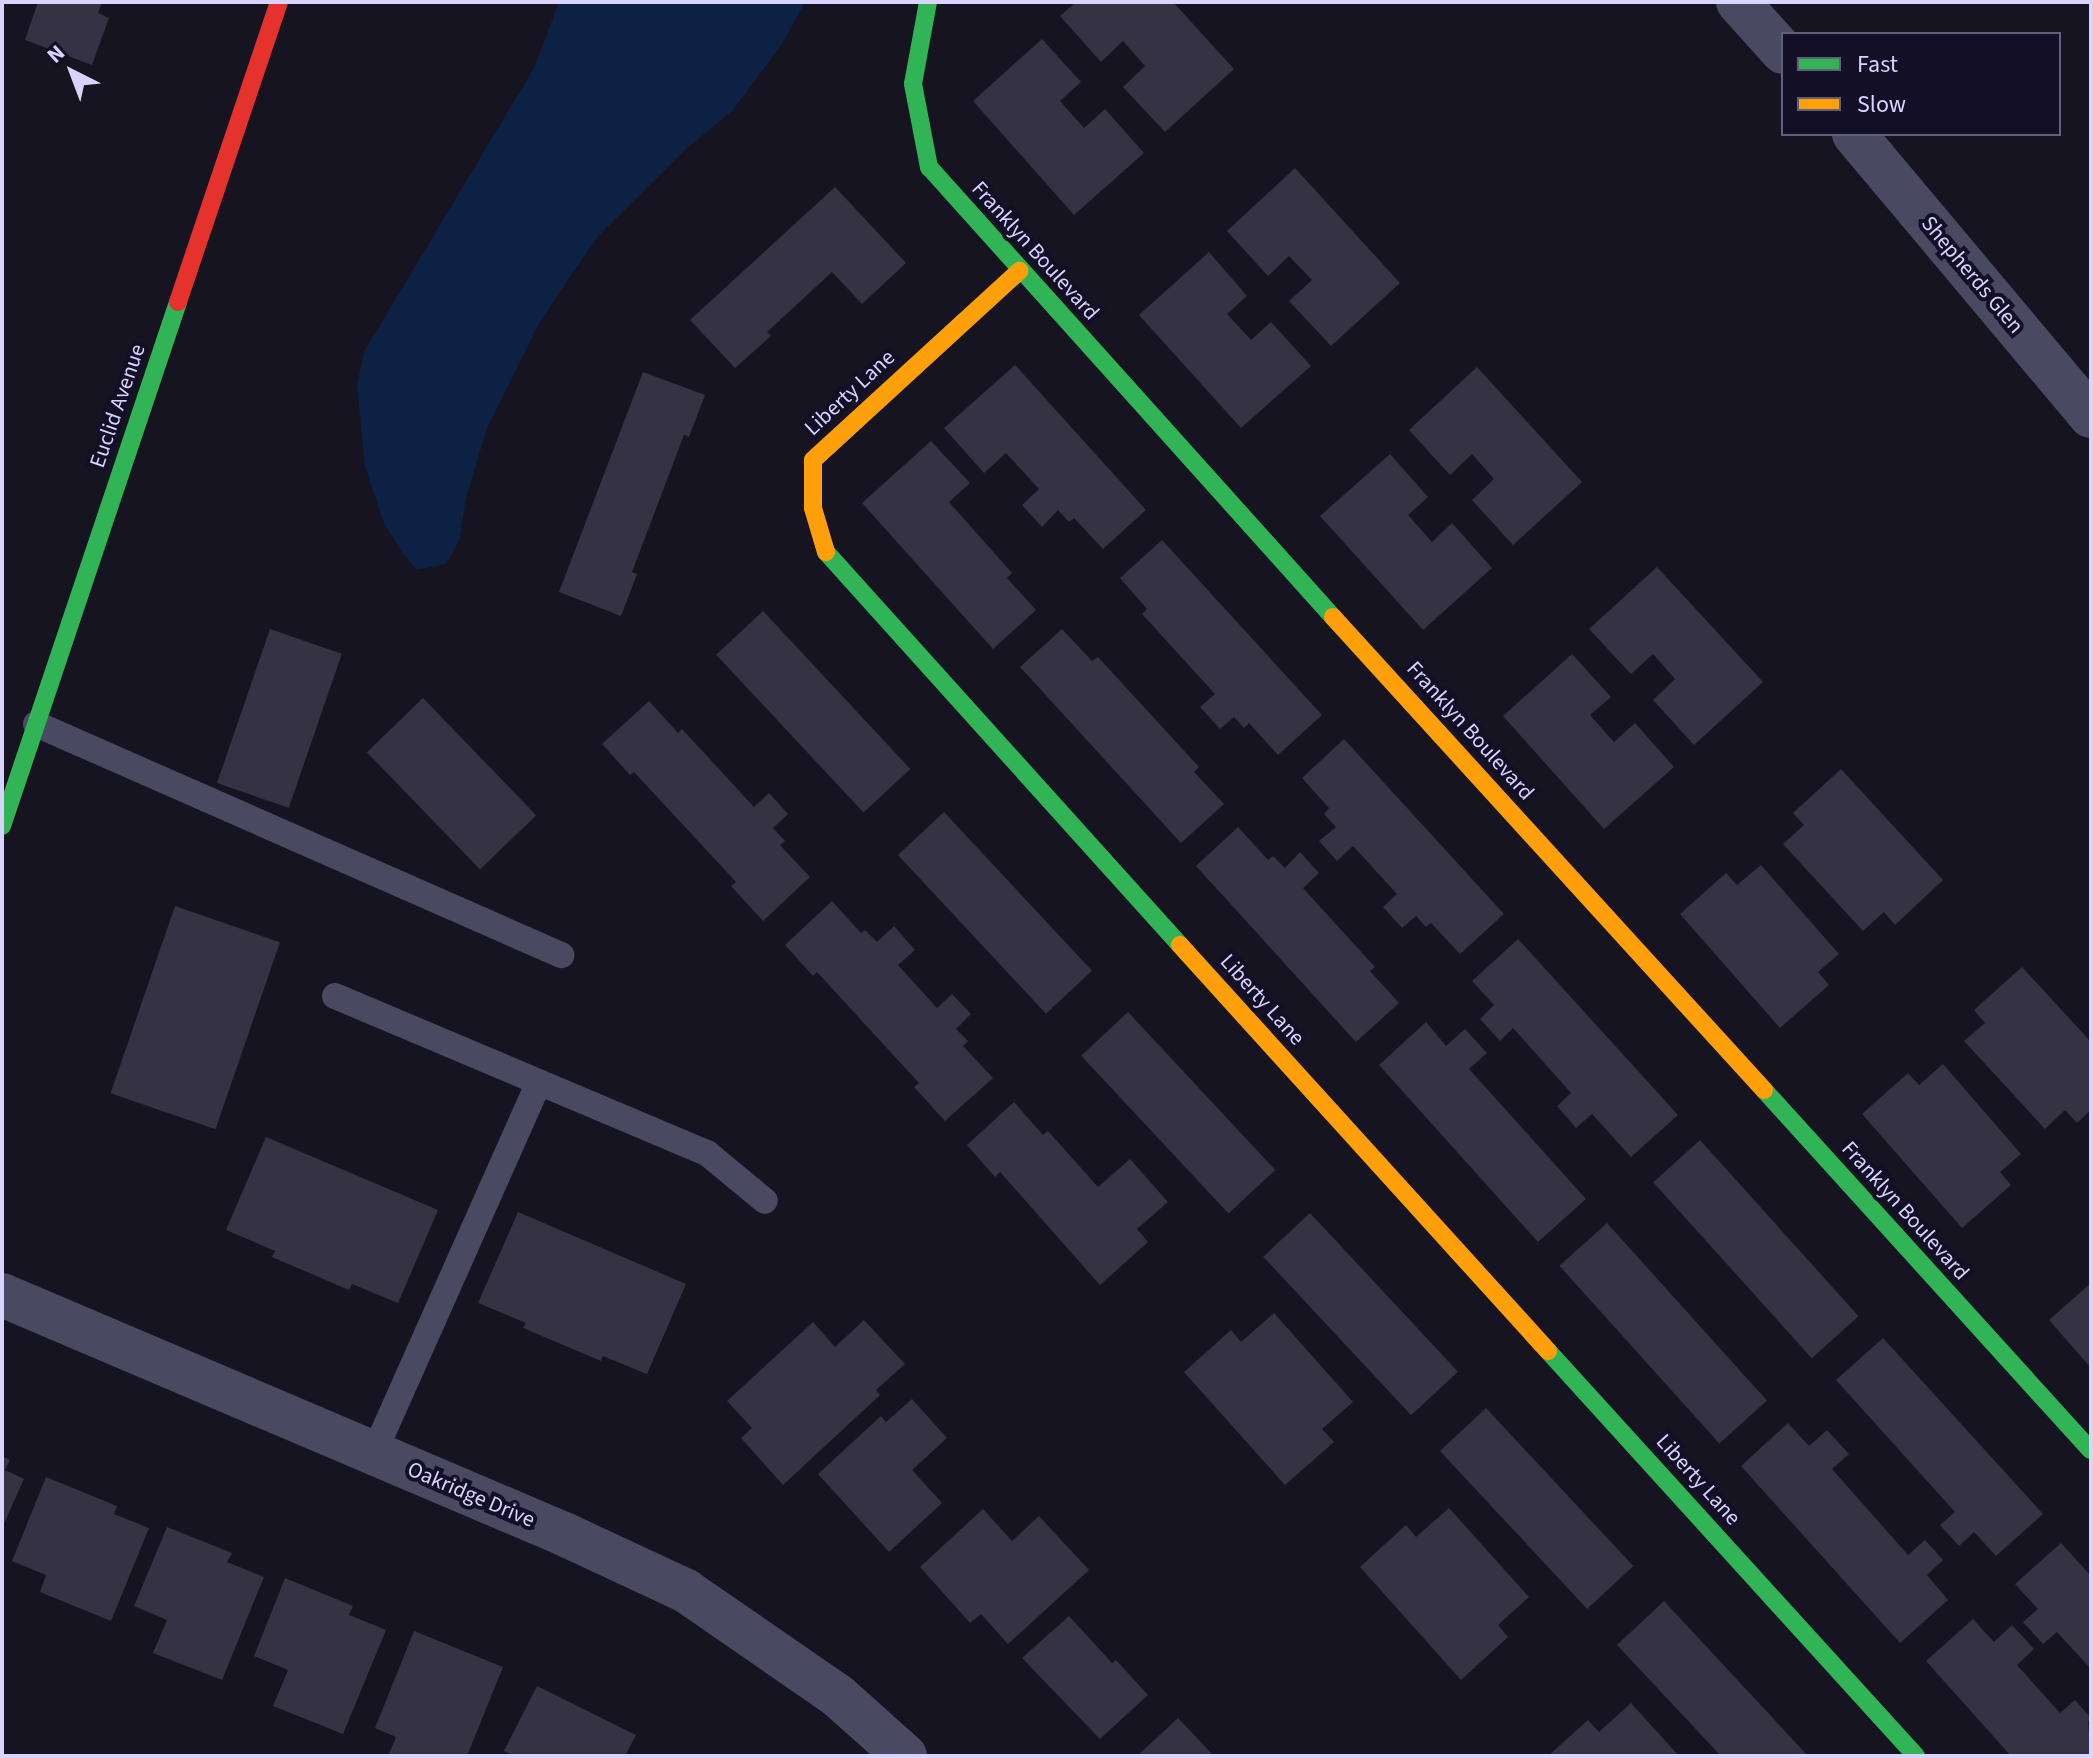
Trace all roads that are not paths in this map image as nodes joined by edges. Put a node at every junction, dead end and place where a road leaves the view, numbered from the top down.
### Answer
1 (279, 2) edge
2 (928, 2) edge
3 (1738, 2) edge
4 (1781, 50) edge
5 (1856, 136) edge
6 (1019, 271) junction
7 (2091, 416) edge
8 (36, 724) junction
9 (2, 826) edge
10 (561, 955) dead end
11 (335, 996) dead end
12 (539, 1082) junction
13 (765, 1201) dead end
14 (2, 1295) edge
15 (2091, 1450) edge
16 (373, 1455) junction
17 (905, 1756) edge
18 (1916, 1756) edge

1 - 8 street, Euclid Avenue
2 - 6 street, Franklyn Boulevard
3 - 4 street
5 - 7 street, Shepherds Glen
6 - 15 street, Franklyn Boulevard
6 - 18 street, Liberty Lane
8 - 9 street, Euclid Avenue
8 - 10 lane
11 - 12 lane
12 - 13 lane
12 - 16 lane
14 - 16 street, Oakridge Drive
16 - 17 street, Oakridge Drive

